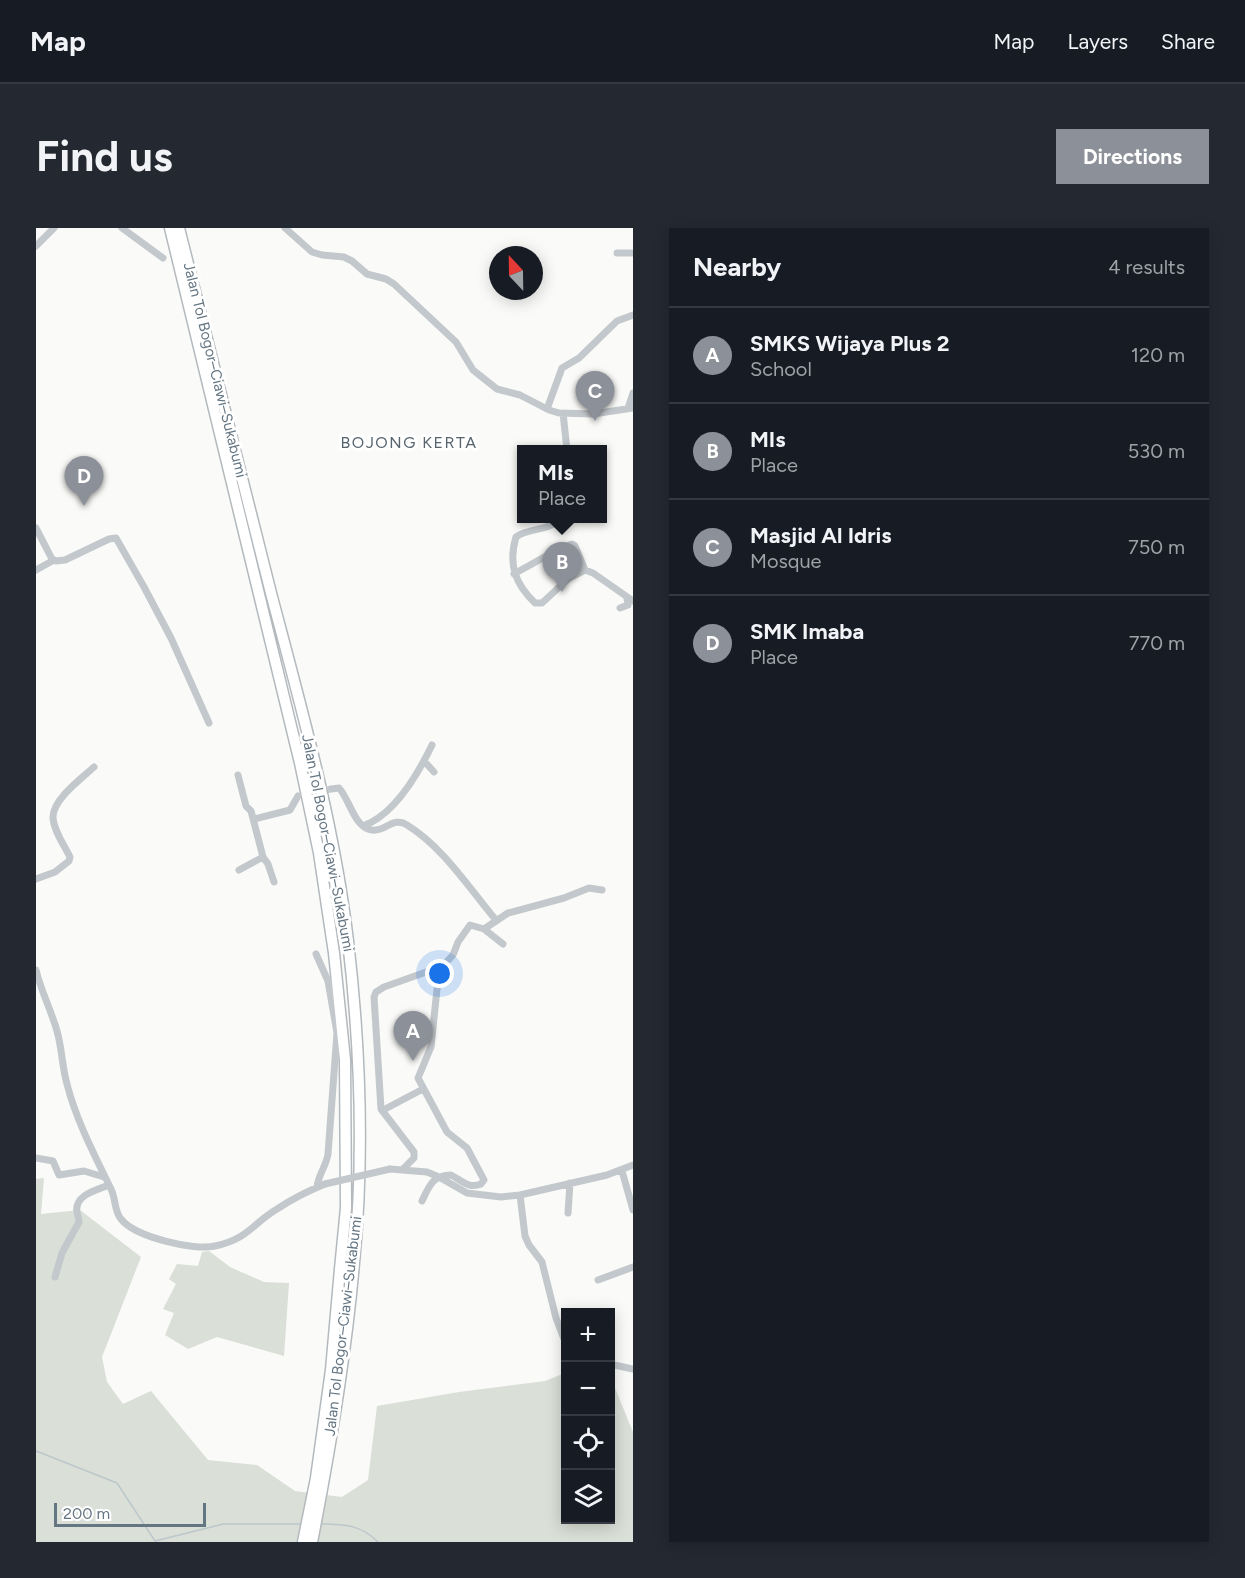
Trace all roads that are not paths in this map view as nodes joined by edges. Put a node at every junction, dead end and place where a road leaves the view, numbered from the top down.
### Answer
1 (54, 228) edge
2 (122, 228) edge
3 (170, 228) edge
4 (179, 228) edge
5 (285, 228) edge
6 (36, 246) edge
7 (617, 253) dead end
8 (633, 253) edge
9 (163, 258) dead end
10 (633, 315) edge
11 (633, 393) edge
12 (631, 408) edge
13 (547, 409) junction
14 (563, 413) junction
15 (566, 445) edge
16 (554, 523) edge
17 (36, 528) edge
18 (54, 561) junction
19 (36, 570) edge
20 (585, 570) junction
21 (514, 574) junction
22 (630, 599) edge
23 (620, 608) dead end
24 (209, 723) dead end
25 (432, 745) dead end
26 (424, 761) junction
27 (94, 767) dead end
28 (434, 772) dead end
29 (238, 775) dead end
30 (330, 789) dead end
31 (298, 796) tunnel mouth
32 (254, 819) junction
33 (363, 826) junction
34 (262, 857) junction
35 (238, 870) dead end
36 (36, 879) edge
37 (274, 882) dead end
38 (602, 890) dead end
39 (496, 920) junction
40 (484, 929) junction
41 (503, 944) dead end
42 (316, 954) dead end
43 (443, 966) junction
44 (36, 970) edge
45 (423, 1089) junction
46 (387, 1108) dead end
47 (36, 1158) edge
48 (633, 1165) edge
49 (403, 1169) junction
50 (622, 1171) junction
51 (104, 1177) junction
52 (439, 1177) junction
53 (570, 1183) junction
54 (109, 1185) junction
55 (317, 1187) junction
56 (520, 1195) junction
57 (422, 1201) dead end
58 (633, 1210) edge
59 (568, 1213) dead end
60 (633, 1267) edge
61 (55, 1277) dead end
62 (598, 1280) dead end
63 (561, 1331) edge
64 (615, 1365) edge
65 (633, 1369) edge
66 (320, 1480) junction
67 (303, 1542) edge
68 (312, 1542) edge

1 - 6 street
2 - 9 street
3 - 66 highway, Jalan Tol Bogor–Ciawi–Sukabumi
4 - 66 highway, Jalan Tol Bogor–Ciawi–Sukabumi
5 - 13 street
7 - 8 street
10 - 13 street
11 - 12 street
12 - 14 street
13 - 14 street
14 - 15 street
16 - 21 street
17 - 18 street
18 - 19 street
18 - 24 street
20 - 21 street
20 - 21 street
20 - 22 street
22 - 23 street
25 - 26 street
26 - 28 street
26 - 33 street
27 - 36 street
29 - 32 street
30 - 33 street
31 - 32 street
32 - 34 street
33 - 39 street
34 - 35 street
34 - 37 street
38 - 39 street
39 - 40 street
40 - 41 street
40 - 43 street
42 - 55 street
43 - 45 street
43 - 49 street
44 - 51 street
45 - 46 street
45 - 52 street
47 - 51 street
48 - 50 street
49 - 52 street
49 - 55 street, bridge
50 - 53 street
50 - 58 street
51 - 54 street
52 - 56 street
52 - 57 street
53 - 56 street
53 - 59 street
54 - 55 street
54 - 61 street
56 - 63 street
60 - 62 street
64 - 65 street
66 - 67 highway, Jalan Tol Bogor–Ciawi–Sukabumi
66 - 68 highway, Jalan Tol Bogor–Ciawi–Sukabumi

